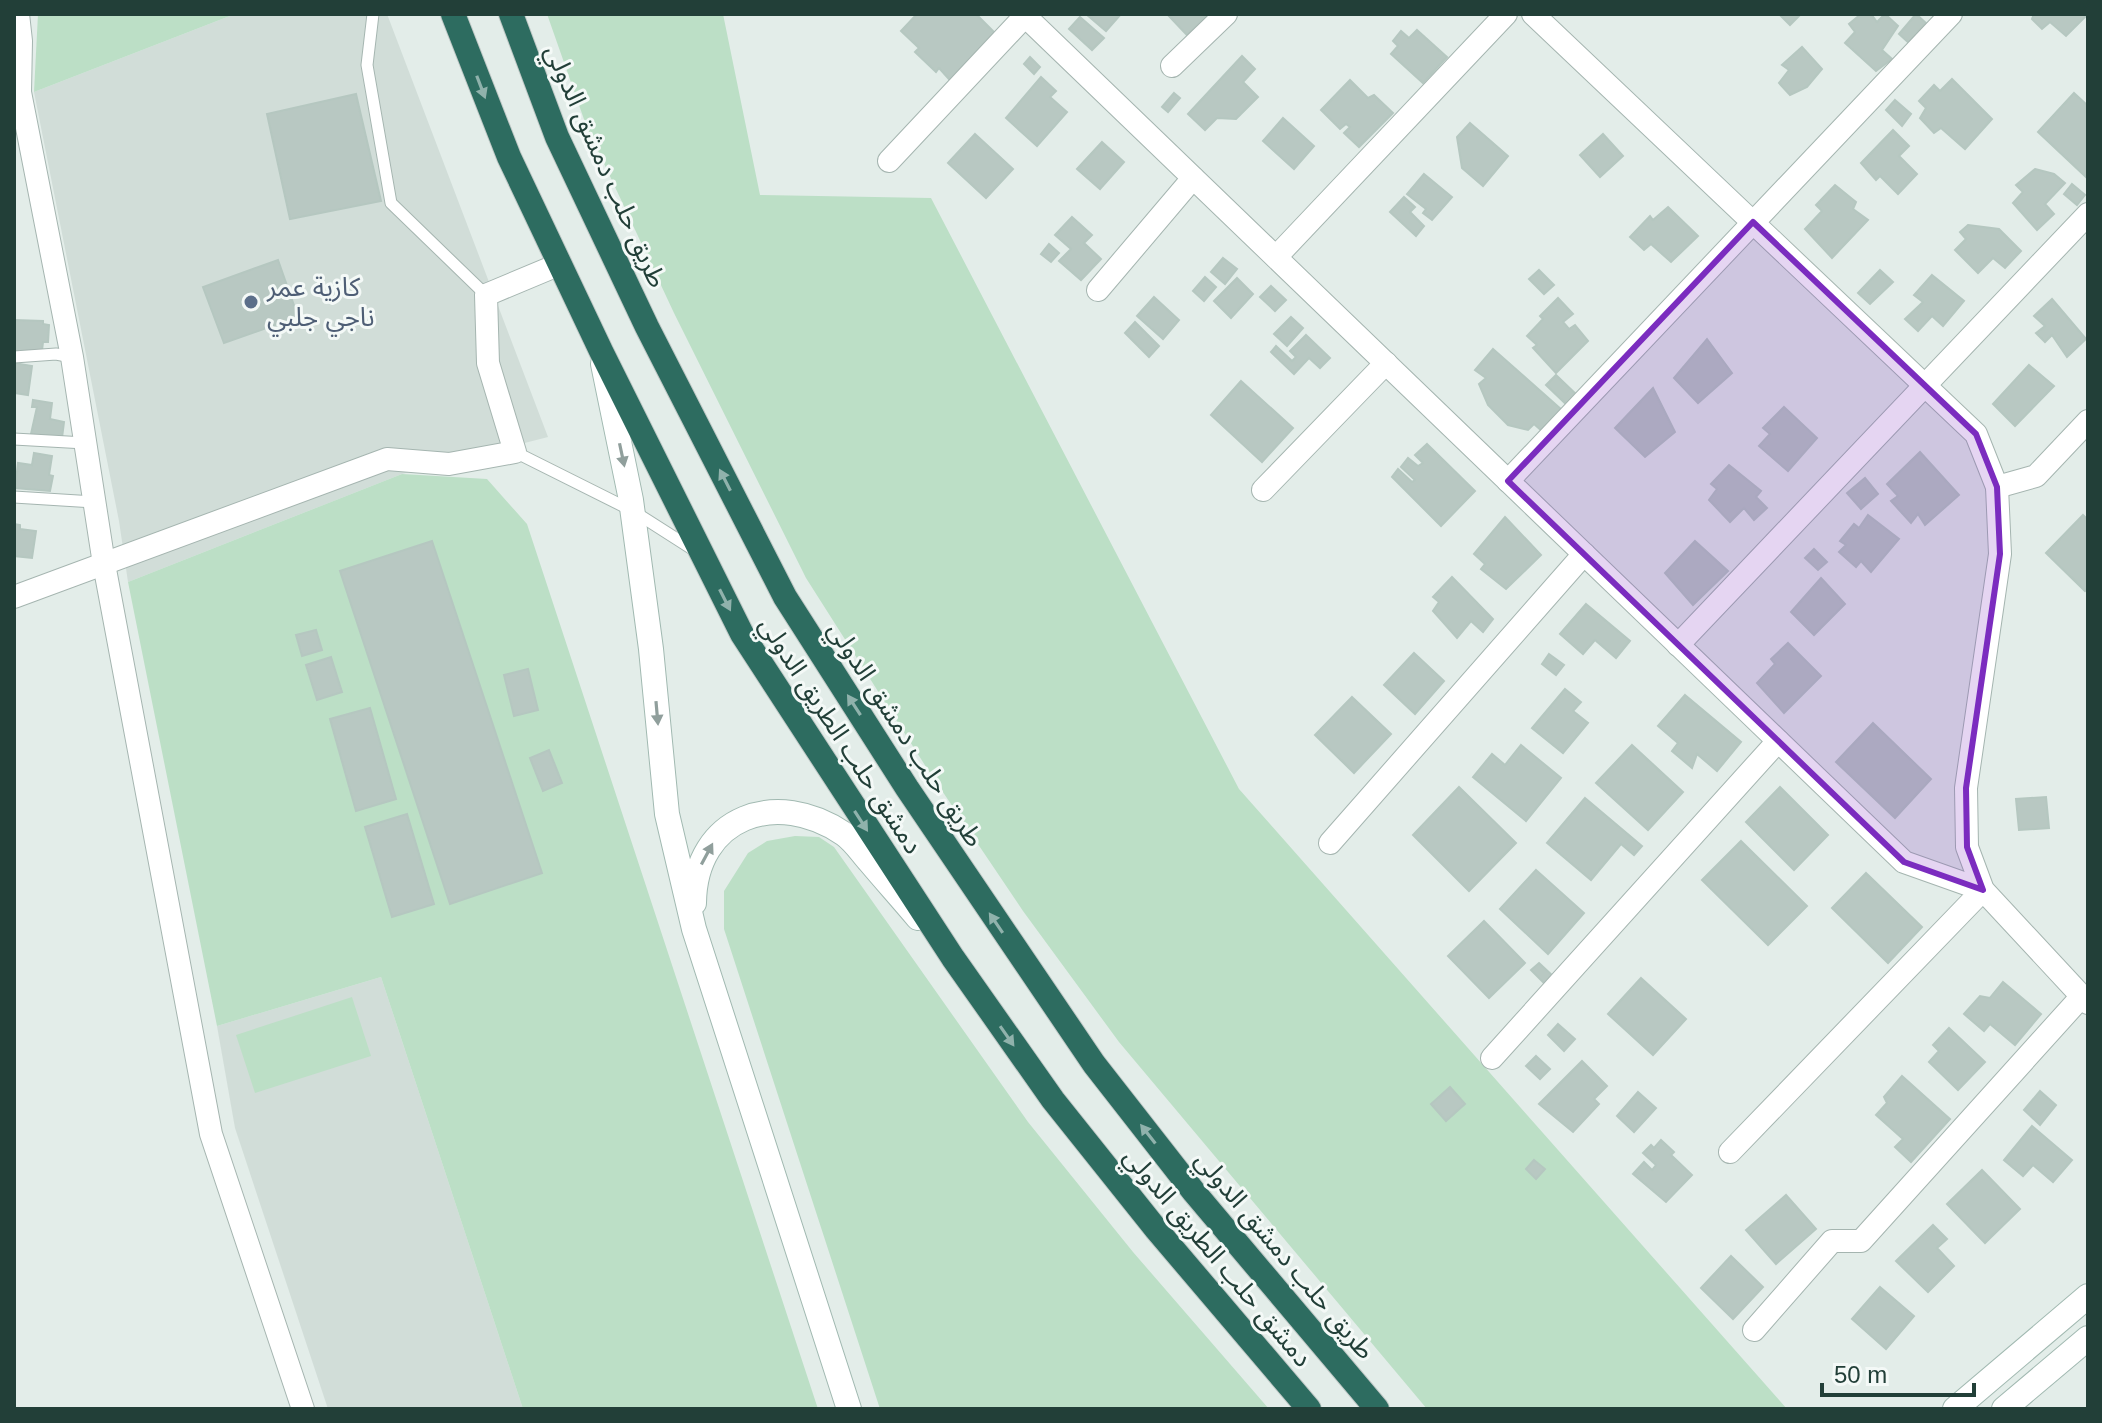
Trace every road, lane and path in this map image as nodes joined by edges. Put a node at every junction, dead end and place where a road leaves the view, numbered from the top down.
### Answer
1 (18, 14) edge
2 (373, 14) edge
3 (453, 14) edge
4 (511, 14) edge
5 (1226, 14) edge
6 (1506, 14) edge
7 (1533, 14) edge
8 (1951, 14) edge
9 (1024, 15) edge
10 (1172, 66) dead end
11 (889, 161) dead end
12 (1193, 178) junction
13 (2088, 214) edge
14 (1753, 222) junction
15 (1276, 257) junction
16 (560, 264) junction
17 (1098, 290) dead end
18 (486, 295) junction
19 (601, 351) junction
20 (14, 357) edge
21 (72, 357) junction
22 (1386, 363) junction
23 (1925, 386) junction
24 (2088, 421) edge
25 (14, 439) edge
26 (85, 443) junction
27 (515, 452) junction
28 (1508, 481) junction
29 (1997, 487) junction
30 (1263, 490) dead end
31 (14, 497) edge
32 (94, 502) junction
33 (633, 511) junction
34 (1584, 554) junction
35 (703, 556) junction
36 (104, 564) junction
37 (14, 597) edge
38 (1678, 645) junction
39 (1778, 741) junction
40 (1330, 843) dead end
41 (1983, 890) junction
42 (694, 929) junction
43 (953, 958) junction
44 (2085, 1000) edge
45 (1492, 1058) dead end
46 (1730, 1152) dead end
47 (2088, 1296) edge
48 (1754, 1330) dead end
49 (2088, 1338) edge
50 (303, 1409) edge
51 (849, 1409) edge
52 (1309, 1409) edge
53 (1377, 1409) edge
54 (1955, 1409) edge
55 (2004, 1409) edge

1 - 21 street
2 - 18 lane
3 -> 16 highway, دمشق حلب الطريق الدولي
53 -> 4 highway, طريق حلب دمشق الدولي
5 - 10 street
6 - 15 street
7 - 14 street
8 - 14 street
9 - 11 street
9 - 12 street
12 - 15 street
12 - 17 street
13 - 23 street
14 - 23 street
14 - 28 street
15 - 22 street
16 - 18 street
16 - 19 highway, دمشق حلب الطريق الدولي
18 - 27 street
19 -> 33 main road
19 - 35 highway, دمشق حلب الطريق الدولي
20 - 21 lane
21 - 26 street
22 - 28 street
22 - 30 street
23 - 29 street
23 - 38 street
24 - 29 street
25 - 26 lane
26 - 32 street
27 - 33 lane
27 - 36 street
28 - 34 street
29 - 41 street
31 - 32 lane
32 - 36 street
33 - 35 lane
33 -> 42 main road
34 - 38 street
34 - 40 street
35 -> 43 highway, دمشق حلب الطريق الدولي
36 - 37 street
36 - 50 street
38 - 39 street
39 - 41 street
39 - 45 street
41 - 44 street
41 - 46 street
42 -> 43 main road
42 - 51 main road
43 -> 52 highway, دمشق حلب الطريق الدولي
44 - 48 street
47 - 54 main road
49 - 55 main road

